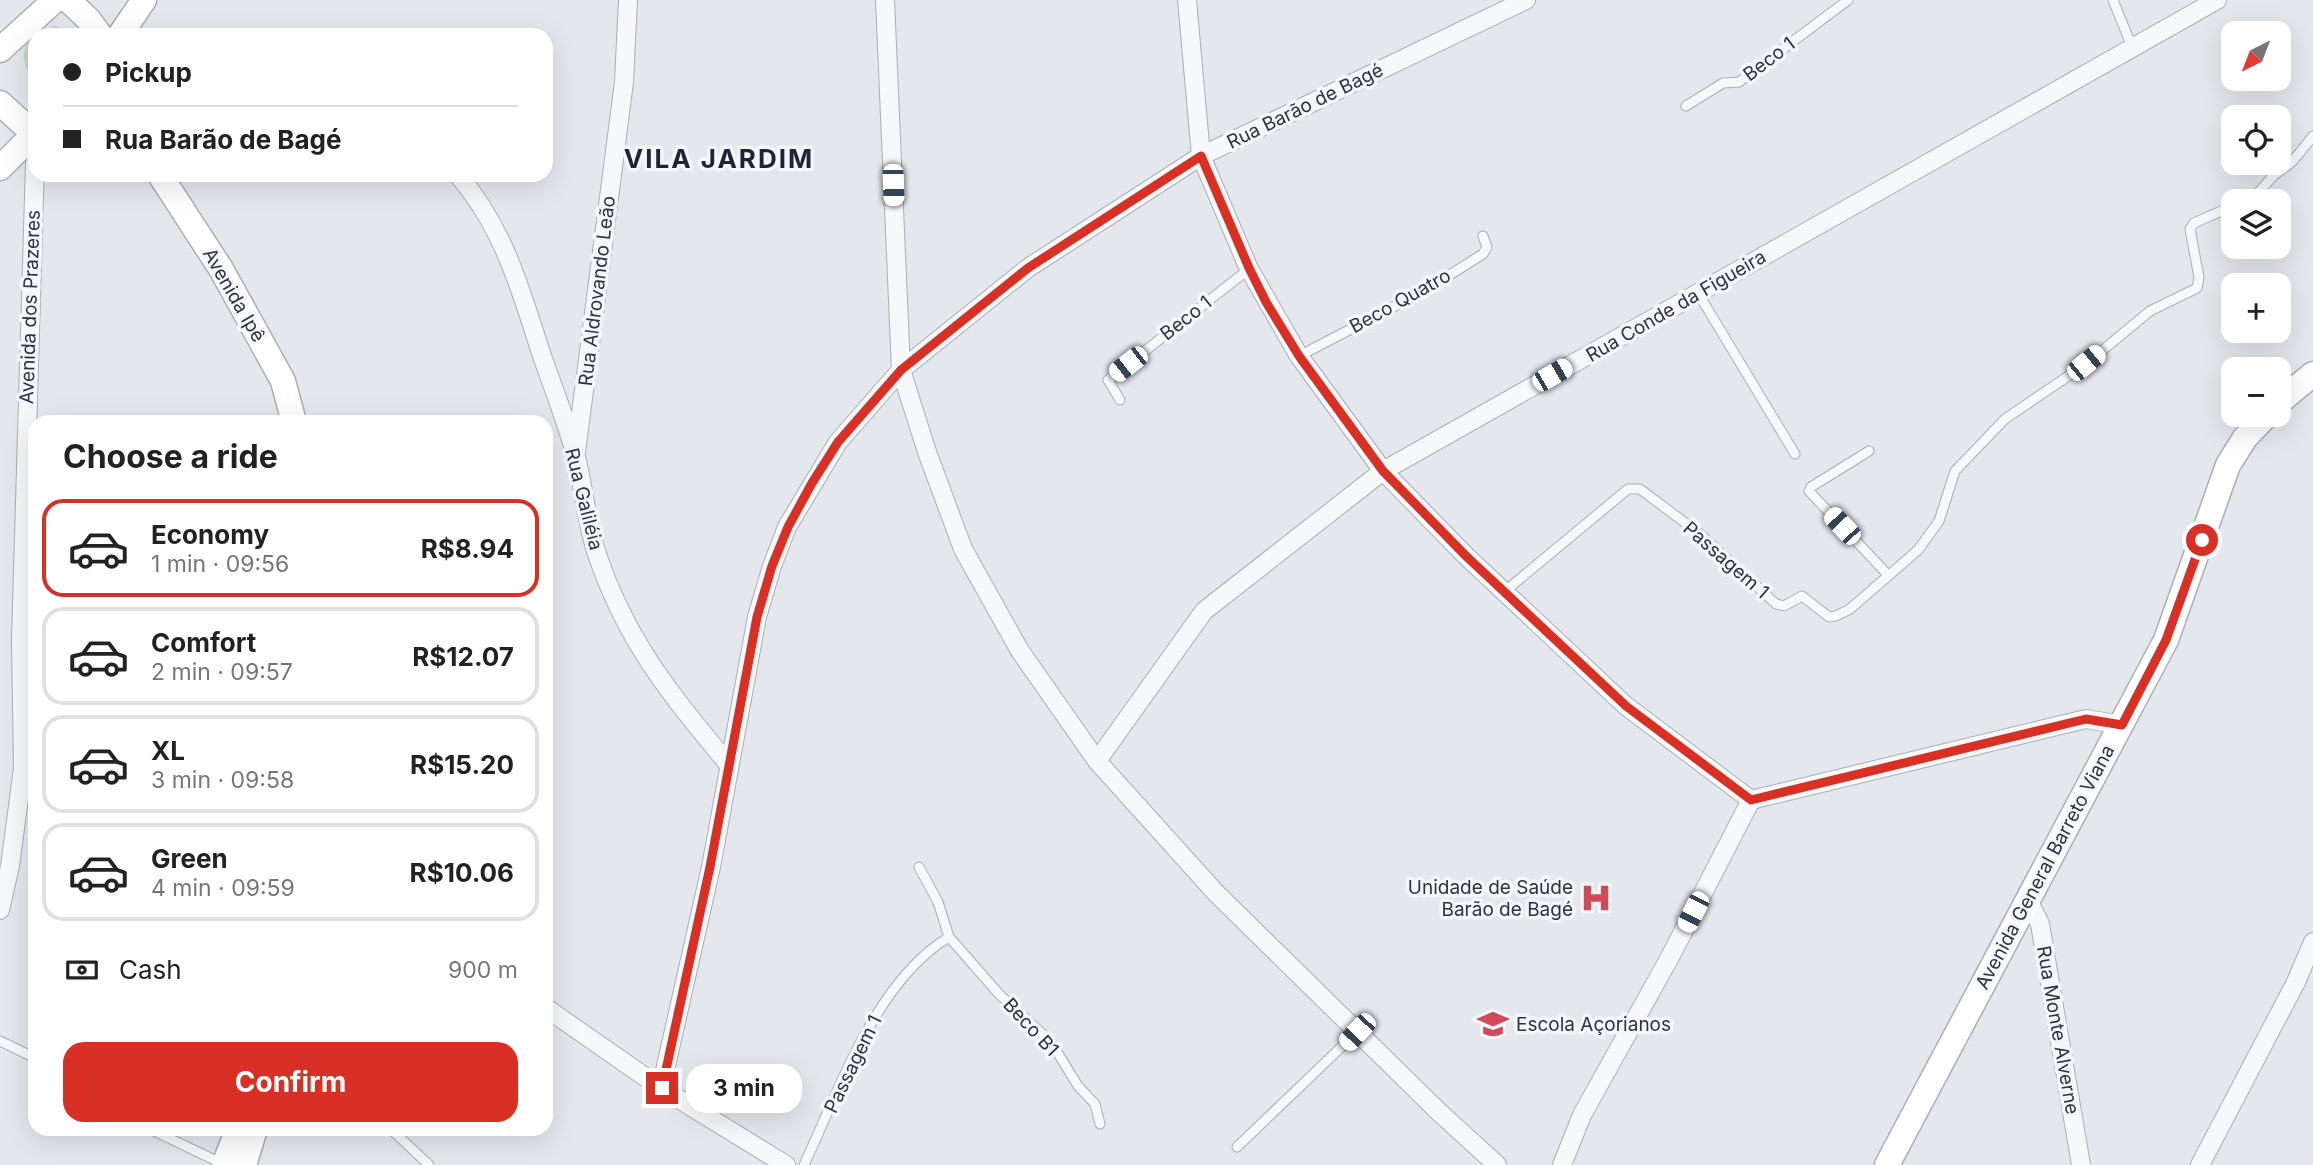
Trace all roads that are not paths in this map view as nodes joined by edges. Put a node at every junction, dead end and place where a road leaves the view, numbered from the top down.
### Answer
1 (55, 0) edge
2 (68, 0) edge
3 (144, 0) edge
4 (628, 0) edge
5 (885, 0) edge
6 (1187, 0) edge
7 (1526, 0) edge
8 (1848, 0) edge
9 (2113, 0) edge
10 (2217, 0) edge
11 (95, 28) edge
12 (125, 28) edge
13 (4, 38) edge
14 (2132, 47) junction
15 (0, 103) edge
16 (1686, 106) dead end
17 (28, 127) edge
18 (2313, 136) edge
19 (28, 138) edge
20 (1201, 156) junction
21 (0, 168) edge
22 (34, 182) edge
23 (164, 182) edge
24 (464, 182) edge
25 (2262, 189) edge
26 (2221, 211) edge
27 (1483, 236) dead end
28 (1249, 268) junction
29 (1698, 293) junction
30 (1299, 356) junction
31 (901, 370) junction
32 (2313, 373) edge
33 (2291, 392) edge
34 (1120, 400) dead end
35 (292, 415) edge
36 (2256, 427) edge
37 (1869, 451) dead end
38 (1795, 454) dead end
39 (576, 457) junction
40 (1383, 471) junction
41 (1888, 575) junction
42 (1504, 592) junction
43 (2122, 725) junction
44 (1097, 761) junction
45 (730, 765) junction
46 (1751, 800) junction
47 (919, 867) dead end
48 (2027, 898) junction
49 (0, 911) edge
50 (949, 937) junction
51 (2313, 942) edge
52 (553, 1013) edge
53 (1357, 1032) junction
54 (0, 1041) edge
55 (28, 1055) edge
56 (662, 1088) junction
57 (1100, 1124) dead end
58 (164, 1136) edge
59 (235, 1136) edge
60 (253, 1136) edge
61 (398, 1136) edge
62 (1237, 1147) dead end
63 (224, 1165) edge
64 (244, 1165) edge
65 (429, 1165) edge
66 (786, 1165) edge
67 (804, 1165) edge
68 (1497, 1165) edge
69 (1562, 1165) edge
70 (1887, 1165) edge
71 (2081, 1165) edge
72 (2200, 1165) edge

1 - 13 street
2 - 11 street
3 - 12 street
4 - 39 street, Rua Aldrovando Leão
5 - 31 street
6 - 20 street
7 - 20 street, Rua Barão de Bagé
8 - 16 lane, Beco 1
9 - 14 lane
10 - 14 street, Rua Conde da Figueira
14 - 29 street, Rua Conde da Figueira
15 - 17 street
18 - 25 lane
19 - 21 street
20 - 28 street
20 - 31 street, Rua Barão de Bagé
22 - 49 street, Avenida dos Prazeres
23 - 35 street, Avenida Ipê
24 - 39 street, Rua Galiléia
26 - 41 lane, Passagem 1
27 - 30 lane, Beco Quatro
28 - 30 street
28 - 34 lane, Beco 1
29 - 38 lane
29 - 40 street, Rua Conde da Figueira
30 - 40 street
31 - 44 street
31 - 45 street, Rua Barão de Bagé
32 - 33 street
36 - 43 street, Avenida General Barreto Viana
37 - 41 lane
39 - 45 street, Rua Galiléia
40 - 42 street
40 - 44 street, Rua Conde da Figueira
41 - 42 lane, Passagem 1
42 - 46 street
43 - 46 street
43 - 48 street, Avenida General Barreto Viana
44 - 53 street
45 - 56 street, Rua Barão de Bagé
46 - 69 street
47 - 50 lane
48 - 70 street, Avenida General Barreto Viana
48 - 71 street, Rua Monte Alverne
50 - 57 lane, Beco B1
50 - 67 lane, Passagem 1
51 - 72 street
52 - 56 street
53 - 62 lane
53 - 68 street
54 - 55 lane
56 - 66 street
58 - 63 lane
59 - 63 street
60 - 64 street
61 - 65 lane

